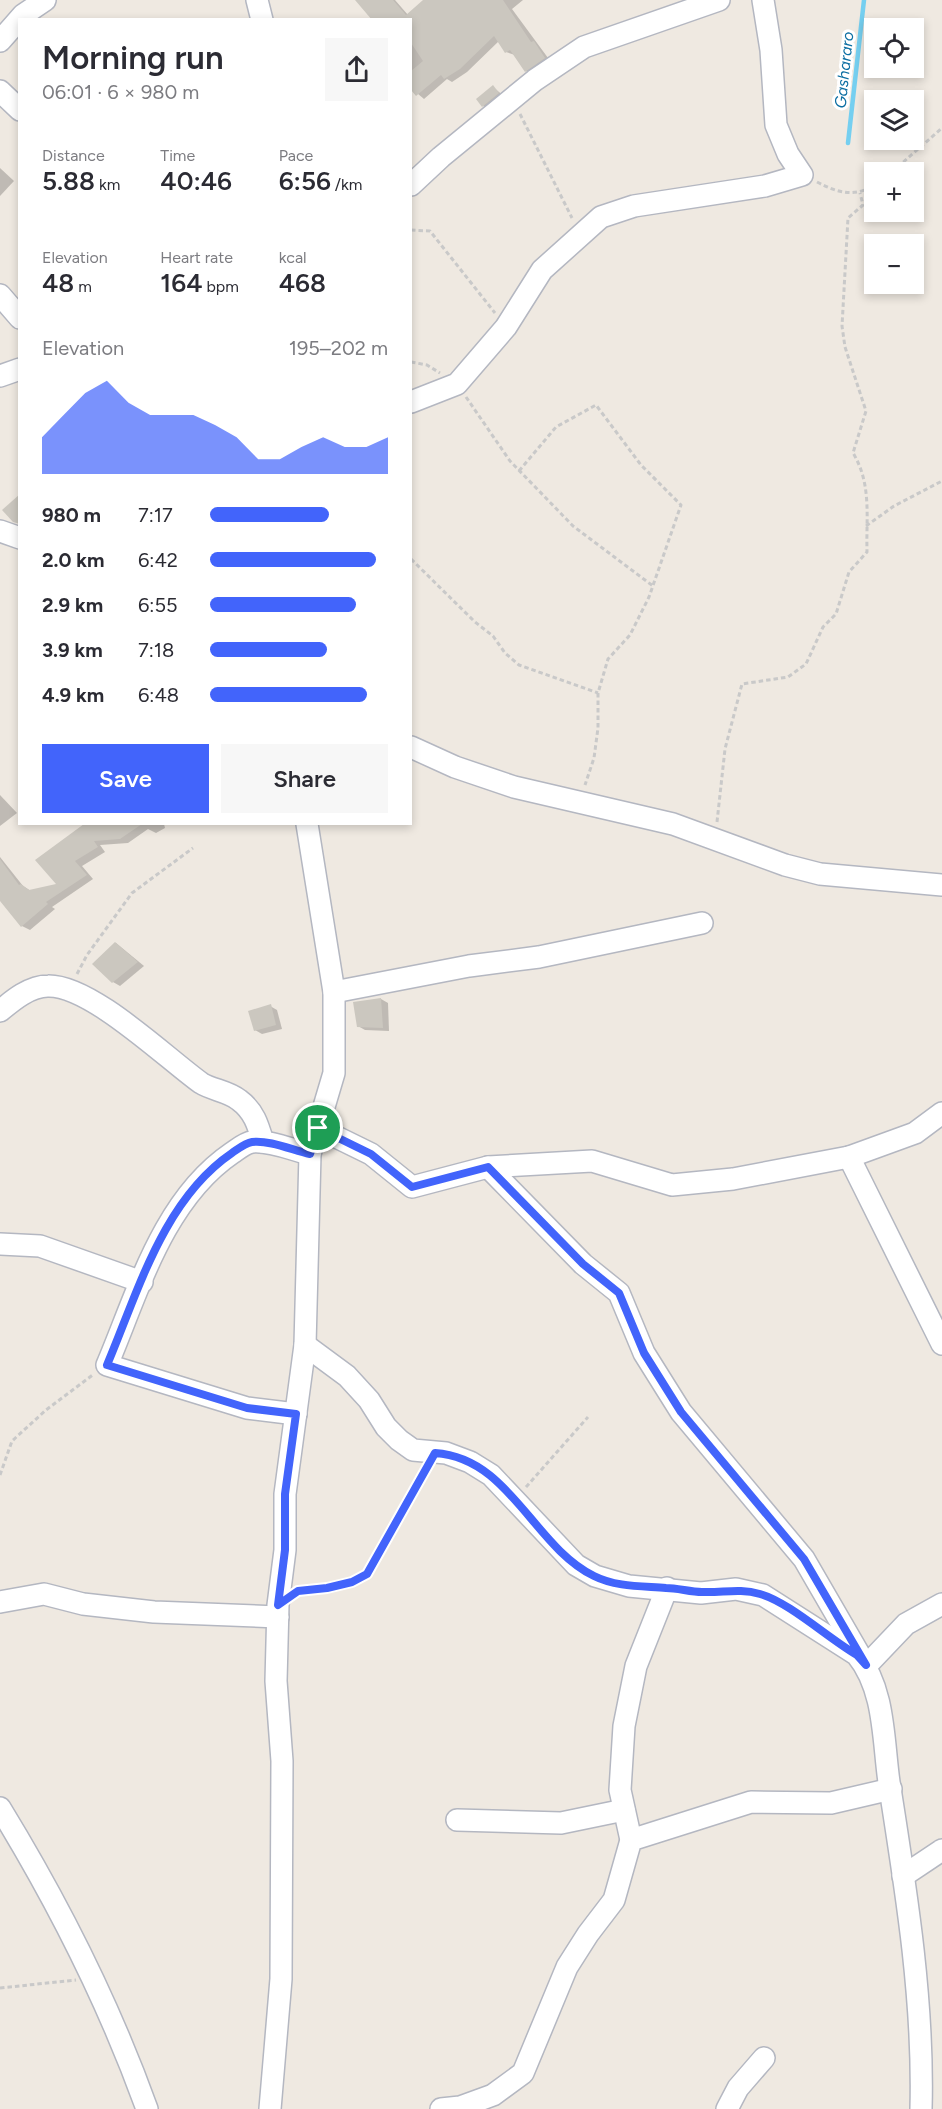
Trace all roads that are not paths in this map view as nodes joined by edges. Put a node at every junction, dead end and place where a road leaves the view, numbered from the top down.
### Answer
1 (45, 0) edge
2 (257, 0) edge
3 (719, 0) edge
4 (763, 0) edge
5 (20, 18) edge
6 (262, 18) edge
7 (18, 21) edge
8 (0, 41) edge
9 (0, 91) edge
10 (18, 108) edge
11 (412, 184) edge
12 (0, 295) edge
13 (18, 316) edge
14 (18, 370) edge
15 (0, 376) edge
16 (412, 402) edge
17 (0, 531) edge
18 (18, 537) edge
19 (412, 747) edge
20 (307, 825) edge
21 (942, 885) edge
22 (702, 923) dead end
23 (334, 992) junction
24 (0, 1011) edge
25 (942, 1113) edge
26 (318, 1128) junction
27 (263, 1142) junction
28 (310, 1154) junction
29 (849, 1156) junction
30 (488, 1167) junction
31 (0, 1244) edge
32 (142, 1282) junction
33 (942, 1344) edge
34 (305, 1346) junction
35 (296, 1414) junction
36 (667, 1588) junction
37 (0, 1602) edge
38 (942, 1604) edge
39 (278, 1611) junction
40 (866, 1665) junction
41 (891, 1789) junction
42 (0, 1808) edge
43 (624, 1810) junction
44 (456, 1820) dead end
45 (631, 1840) junction
46 (942, 1850) edge
47 (903, 1876) junction
48 (764, 2058) dead end
49 (147, 2109) edge
50 (270, 2109) edge
51 (441, 2109) edge
52 (727, 2109) edge
53 (921, 2109) edge

1 - 5 street
2 - 6 street
3 - 11 street
4 - 16 street
7 - 8 street
9 - 10 street
12 - 13 street
14 - 15 street
17 - 18 street
19 - 21 street
20 - 23 street
22 - 23 street
23 - 26 street
24 - 27 street
25 - 29 street
26 - 28 street
26 - 30 street
27 - 28 street
27 - 32 street
28 - 34 street
29 - 30 street
29 - 33 street
30 - 40 street
31 - 32 street
32 - 35 street
34 - 35 street
34 - 36 street
35 - 39 street
36 - 40 street
36 - 43 street
37 - 39 street
38 - 40 street
39 - 50 street
40 - 41 street
41 - 45 street
41 - 47 street
42 - 49 street
43 - 44 street
43 - 45 street
45 - 51 street
46 - 47 street
47 - 53 street
48 - 52 street

